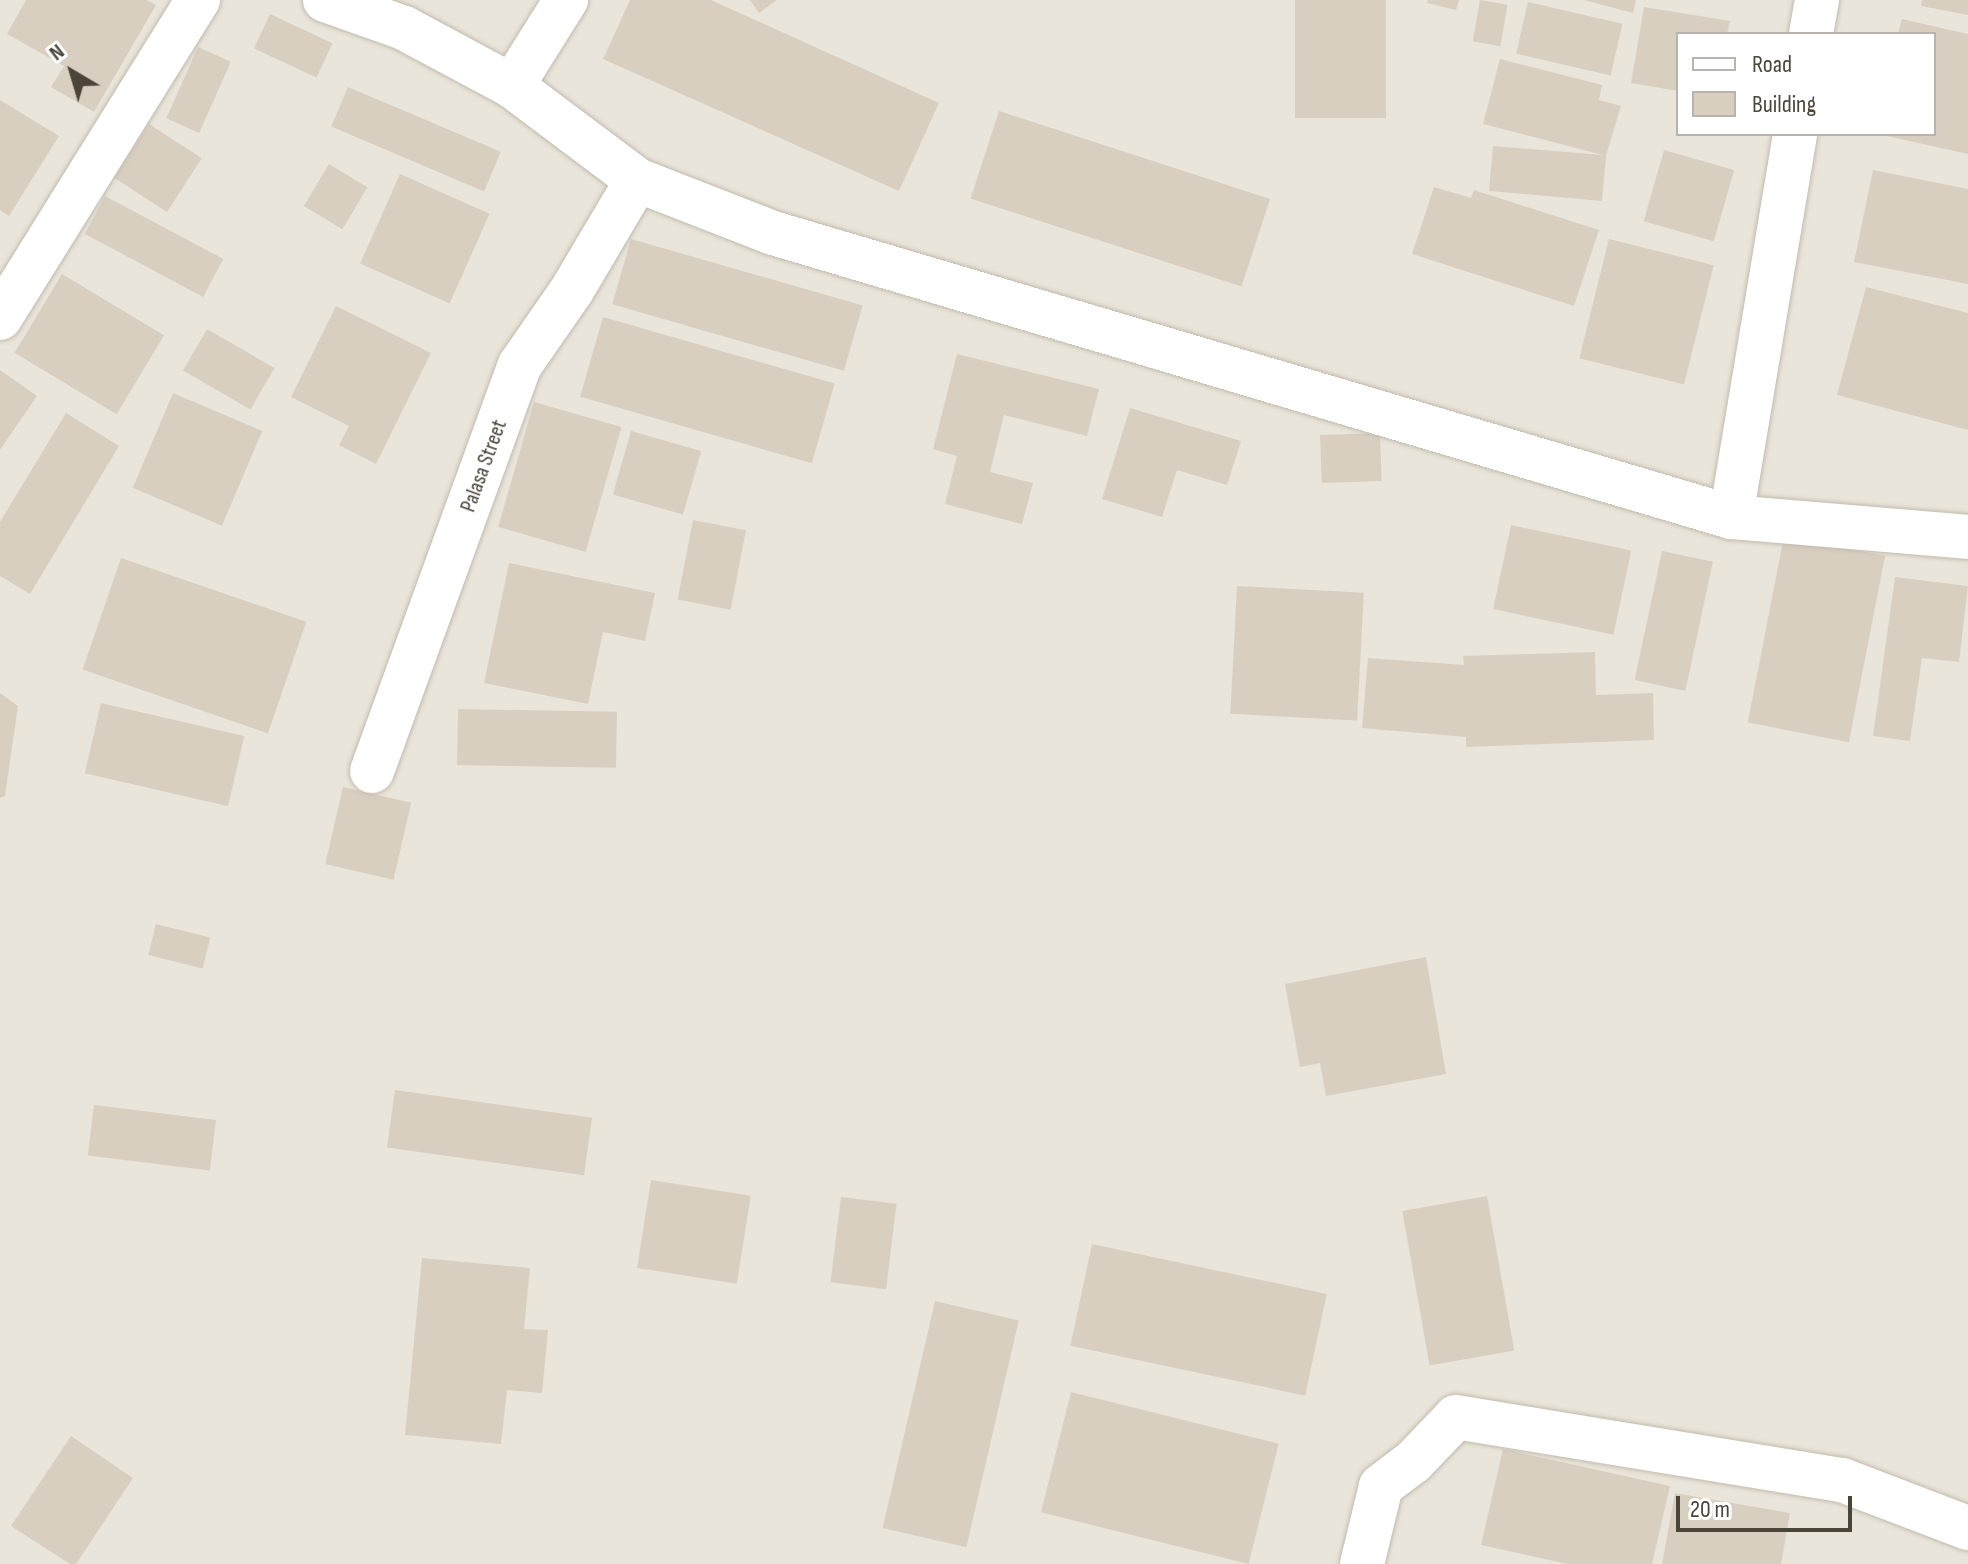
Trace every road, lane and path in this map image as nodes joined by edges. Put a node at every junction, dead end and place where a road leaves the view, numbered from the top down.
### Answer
1 (198, 0) edge
2 (325, 0) edge
3 (566, 0) edge
4 (1817, 0) edge
5 (1811, 32) edge
6 (512, 86) junction
7 (1795, 136) edge
8 (637, 180) junction
9 (0, 318) edge
10 (1731, 517) junction
11 (1968, 537) edge
12 (372, 771) dead end
13 (1968, 1528) edge
14 (1362, 1564) edge

1 - 9 street
2 - 6 street
3 - 6 street
4 - 5 street
6 - 8 street
7 - 10 street
8 - 10 street
8 - 12 street, Palasa Street
10 - 11 street
13 - 14 street

